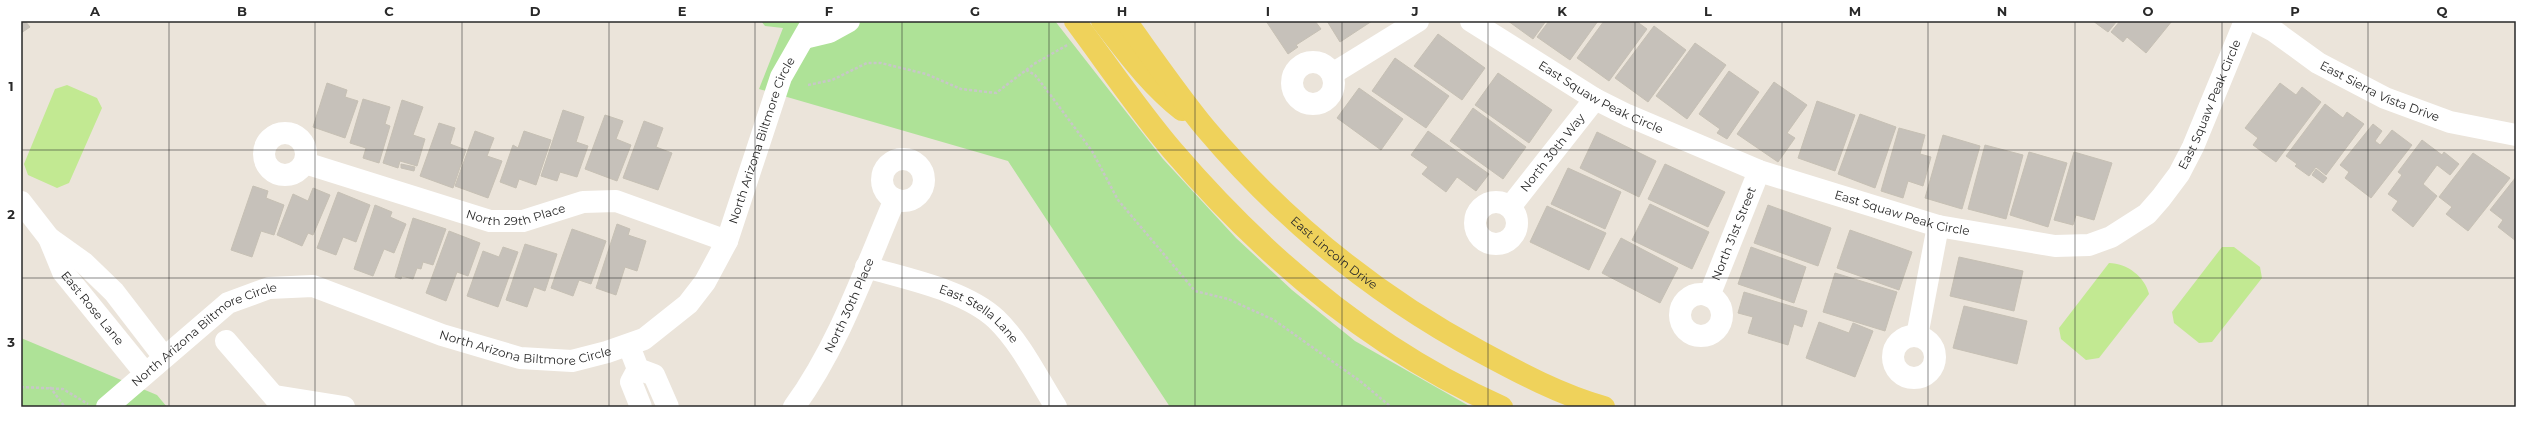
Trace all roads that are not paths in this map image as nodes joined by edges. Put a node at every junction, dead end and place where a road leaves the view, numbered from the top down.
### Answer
1 (848, 21) edge
2 (1102, 21) edge
3 (1126, 21) edge
4 (1418, 21) edge
5 (1471, 21) edge
6 (2245, 21) edge
7 (2255, 21) edge
8 (809, 29) edge
9 (1075, 31) edge
10 (1132, 45) junction
11 (1332, 74) dead end
12 (1595, 99) junction
13 (2516, 135) edge
14 (305, 163) dead end
15 (1759, 171) junction
16 (895, 200) dead end
17 (21, 202) edge
18 (1510, 207) dead end
19 (1938, 226) junction
20 (49, 238) junction
21 (727, 241) junction
22 (866, 267) junction
23 (1709, 296) dead end
24 (1916, 336) dead end
25 (226, 341) dead end
26 (628, 346) junction
27 (164, 357) junction
28 (638, 369) junction
29 (145, 373) junction
30 (279, 402) edge
31 (107, 407) edge
32 (344, 407) edge
33 (641, 407) edge
34 (668, 407) edge
35 (794, 407) edge
36 (1056, 407) edge
37 (1502, 407) edge
38 (1604, 407) edge

1 - 8 street, North Arizona Biltmore Circle
2 - 10 main road
3 - 10 main road, East Lincoln Drive
4 - 11 street
5 - 12 street, East Squaw Peak Circle
6 - 19 street, East Squaw Peak Circle
7 - 13 street, East Sierra Vista Drive
8 - 21 street, North Arizona Biltmore Circle
9 - 37 main road
10 - 38 main road, East Lincoln Drive
12 - 15 street, East Squaw Peak Circle
12 - 18 street, North 30th Way
14 - 21 street, North 29th Place
15 - 19 street, East Squaw Peak Circle
15 - 23 street, North 31st Street
16 - 22 street, North 30th Place
17 - 20 street, East Rose Lane
19 - 24 street
20 - 27 street, East Rose Lane
20 - 29 street, East Rose Lane
21 - 26 street, North Arizona Biltmore Circle
22 - 35 street, North 30th Place
22 - 36 street, East Stella Lane
25 - 30 street
26 - 27 street, North Arizona Biltmore Circle
26 - 28 street
27 - 29 street, North Arizona Biltmore Circle
28 - 33 street
28 - 34 street
29 - 31 street, North Arizona Biltmore Circle
30 - 32 street

